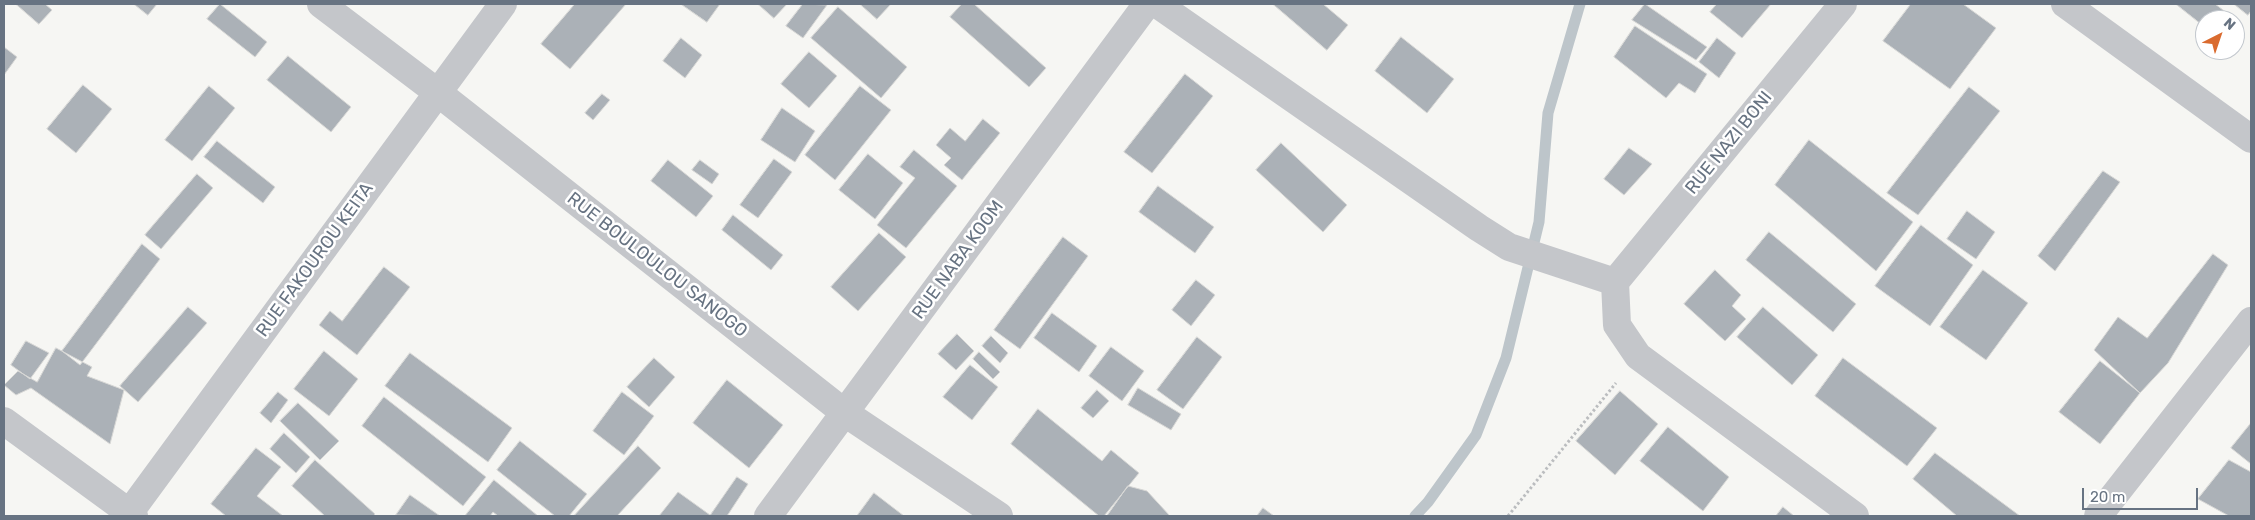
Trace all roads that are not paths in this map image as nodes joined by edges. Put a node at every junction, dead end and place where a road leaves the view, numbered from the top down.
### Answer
1 (321, 4) edge
2 (503, 4) edge
3 (1147, 4) edge
4 (1157, 4) edge
5 (1843, 4) edge
6 (2065, 4) edge
7 (437, 92) junction
8 (2251, 139) edge
9 (1615, 282) junction
10 (2251, 321) edge
11 (845, 413) junction
12 (4, 421) edge
13 (130, 515) edge
14 (768, 516) edge
15 (999, 516) edge
16 (1855, 516) edge
17 (2098, 516) edge

1 - 7 street, RUE BOULOULOU SANOGO
2 - 7 street, RUE FAKOUROU KEITA
3 - 11 street, RUE NABA KOOM
4 - 9 street
5 - 9 street, RUE NAZI BONI
6 - 8 street
7 - 11 street, RUE BOULOULOU SANOGO
7 - 13 street, RUE FAKOUROU KEITA
9 - 16 street
10 - 17 street
11 - 14 street, RUE NABA KOOM
11 - 15 street, RUE BOULOULOU SANOGO
12 - 13 street

